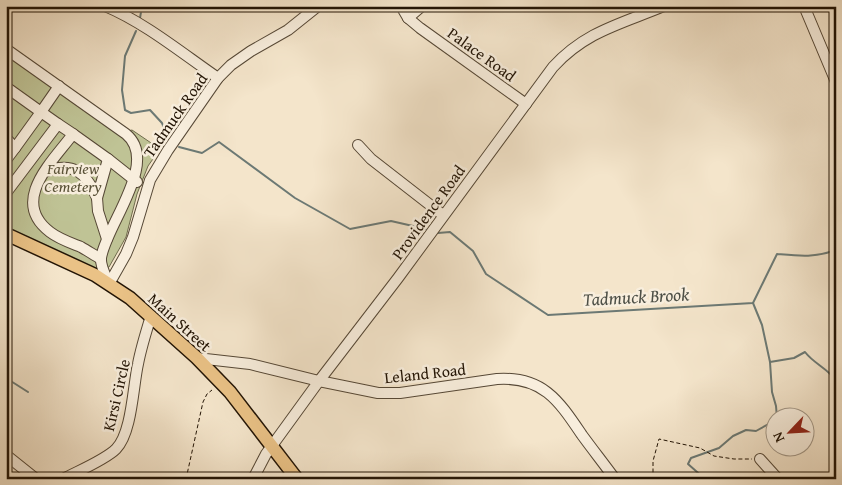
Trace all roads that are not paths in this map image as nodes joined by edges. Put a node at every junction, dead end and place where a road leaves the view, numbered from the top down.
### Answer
1 (104, 6) edge
2 (318, 6) edge
3 (401, 6) edge
4 (422, 6) edge
5 (664, 6) edge
6 (804, 6) edge
7 (408, 18) junction
8 (6, 49) edge
9 (218, 78) junction
10 (836, 82) edge
11 (59, 86) junction
12 (6, 87) edge
13 (526, 104) junction
14 (41, 112) junction
15 (58, 124) junction
16 (73, 134) junction
17 (6, 138) edge
18 (358, 145) dead end
19 (15, 148) junction
20 (108, 159) junction
21 (6, 160) edge
22 (44, 172) junction
23 (134, 180) junction
24 (147, 186) junction
25 (6, 193) edge
26 (97, 198) junction
27 (443, 216) junction
28 (6, 234) edge
29 (107, 239) junction
30 (101, 259) junction
31 (109, 284) junction
32 (151, 316) junction
33 (196, 358) junction
34 (319, 381) junction
35 (271, 446) junction
36 (6, 455) edge
37 (760, 459) road end
38 (36, 479) edge
39 (63, 479) edge
40 (253, 479) edge
41 (297, 479) edge
42 (615, 479) edge
43 (778, 479) edge

1 - 9 street
2 - 9 street, Tadmuck Road
3 - 7 street, Palace Road
4 - 7 street
5 - 13 street, Providence Road
6 - 10 street
7 - 13 street, Palace Road
8 - 11 street
9 - 24 street, Tadmuck Road
11 - 14 street
11 - 23 street
12 - 14 street
13 - 27 street, Providence Road
14 - 15 street
14 - 19 street
15 - 16 street
15 - 25 street
16 - 20 street
16 - 22 street
17 - 19 street
18 - 27 street
19 - 21 street
20 - 23 street
20 - 26 street
22 - 26 street
22 - 30 street
23 - 24 street
23 - 29 street
24 - 31 street, Tadmuck Road
26 - 29 street
27 - 34 street, Providence Road
28 - 31 main road, Main Street
29 - 30 street
30 - 31 street
31 - 32 main road, Main Street
32 - 33 main road, Main Street
32 - 39 street, Kirsi Circle
33 - 34 street, Leland Road
33 - 35 main road, Main Street
34 - 35 street, Providence Road
34 - 42 street, Leland Road
35 - 40 street, Providence Road
35 - 41 main road, Main Street
36 - 38 street
37 - 43 street

